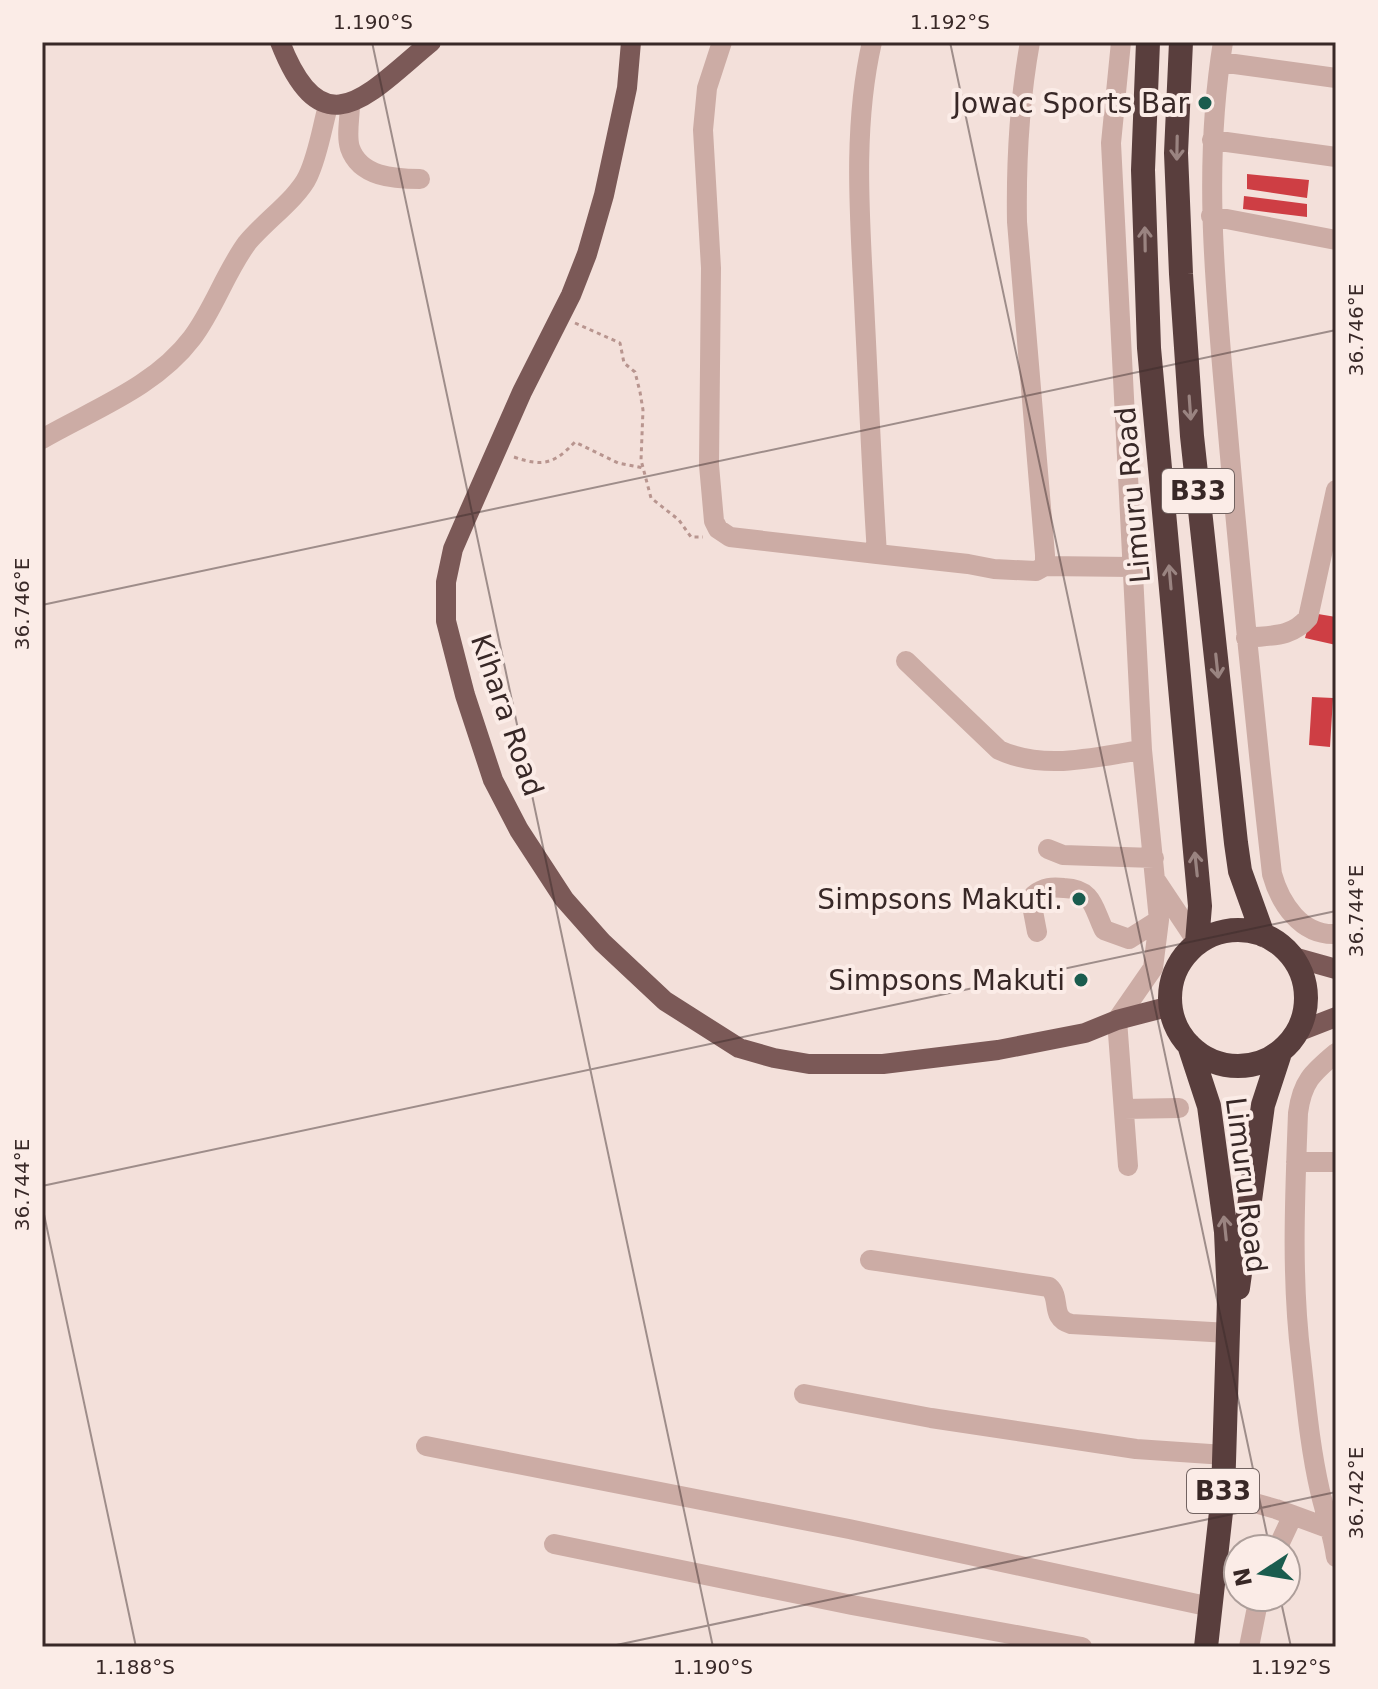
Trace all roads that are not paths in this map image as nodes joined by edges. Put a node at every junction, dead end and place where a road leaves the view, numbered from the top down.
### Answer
1 (280, 42) edge
2 (431, 42) edge
3 (631, 42) edge
4 (722, 42) edge
5 (872, 42) edge
6 (1030, 42) edge
7 (1121, 42) edge
8 (1148, 42) edge
9 (1181, 42) edge
10 (1221, 52) edge
11 (1336, 78) edge
12 (350, 104) junction
13 (328, 106) junction
14 (1212, 140) junction
15 (1336, 157) edge
16 (420, 179) dead end
17 (1211, 216) junction
18 (1336, 240) edge
19 (42, 439) edge
20 (1336, 490) edge
21 (877, 554) junction
22 (1045, 566) junction
23 (1132, 567) junction
24 (1246, 638) junction
25 (906, 661) dead end
26 (1142, 750) junction
27 (1048, 849) dead end
28 (1154, 858) junction
29 (1155, 879) junction
30 (1159, 920) junction
31 (1037, 932) dead end
32 (1336, 934) edge
33 (1263, 935) junction
34 (1197, 942) junction
35 (1293, 957) junction
36 (1336, 969) edge
37 (1171, 1006) junction
38 (1336, 1017) edge
39 (1117, 1020) junction
40 (1300, 1031) junction
41 (1189, 1045) junction
42 (1336, 1053) edge
43 (1279, 1056) junction
44 (1179, 1108) dead end
45 (1124, 1109) junction
46 (1296, 1162) junction
47 (1336, 1162) edge
48 (1128, 1166) dead end
49 (870, 1260) dead end
50 (1229, 1333) junction
51 (804, 1394) dead end
52 (426, 1446) dead end
53 (1225, 1455) junction
54 (1223, 1494) junction
55 (1293, 1515) junction
56 (1334, 1531) edge
57 (1285, 1533) edge
58 (554, 1544) dead end
59 (1336, 1557) edge
60 (1211, 1607) junction
61 (1256, 1613) edge
62 (1082, 1647) edge
63 (1206, 1647) edge
64 (1249, 1647) edge

1 - 13 main road
2 - 12 main road
3 - 39 main road, Kihara Road
4 - 21 street
5 - 21 street
6 - 22 street
7 - 23 street
34 -> 8 highway, Limuru Road / B33
9 -> 33 highway, B33
10 - 11 street
10 - 14 street
12 - 13 main road
12 - 16 street
13 - 19 street
14 - 15 street
14 - 17 street
17 - 18 street
17 - 24 street
20 - 24 street
21 - 22 street
22 - 23 street
23 - 26 street
24 - 32 street
25 - 26 street
26 - 28 street
27 - 28 street
28 - 29 street
29 - 30 street
29 - 34 street
30 - 31 street
30 - 39 street
33 - 34 highway
33 - 35 highway
34 - 37 highway
35 - 36 main road
35 - 40 highway
37 - 39 main road, Kihara Road
37 - 41 highway
38 - 40 main road
39 - 45 street
40 - 43 highway
41 - 43 highway
50 -> 41 highway, Limuru Road / B33
42 - 46 street
43 - 50 highway, Limuru Road / B33
44 - 45 street
45 - 48 street
46 - 47 street
46 - 56 street
49 - 50 street
50 - 53 highway, Limuru Road / B33
51 - 53 street
52 - 60 street
53 - 54 highway, Limuru Road / B33
54 - 55 street
54 - 60 highway, Limuru Road / B33
55 - 56 street
55 - 57 street
56 - 59 street
58 - 62 street
60 - 63 highway, Limuru Road / B33
61 - 64 street

